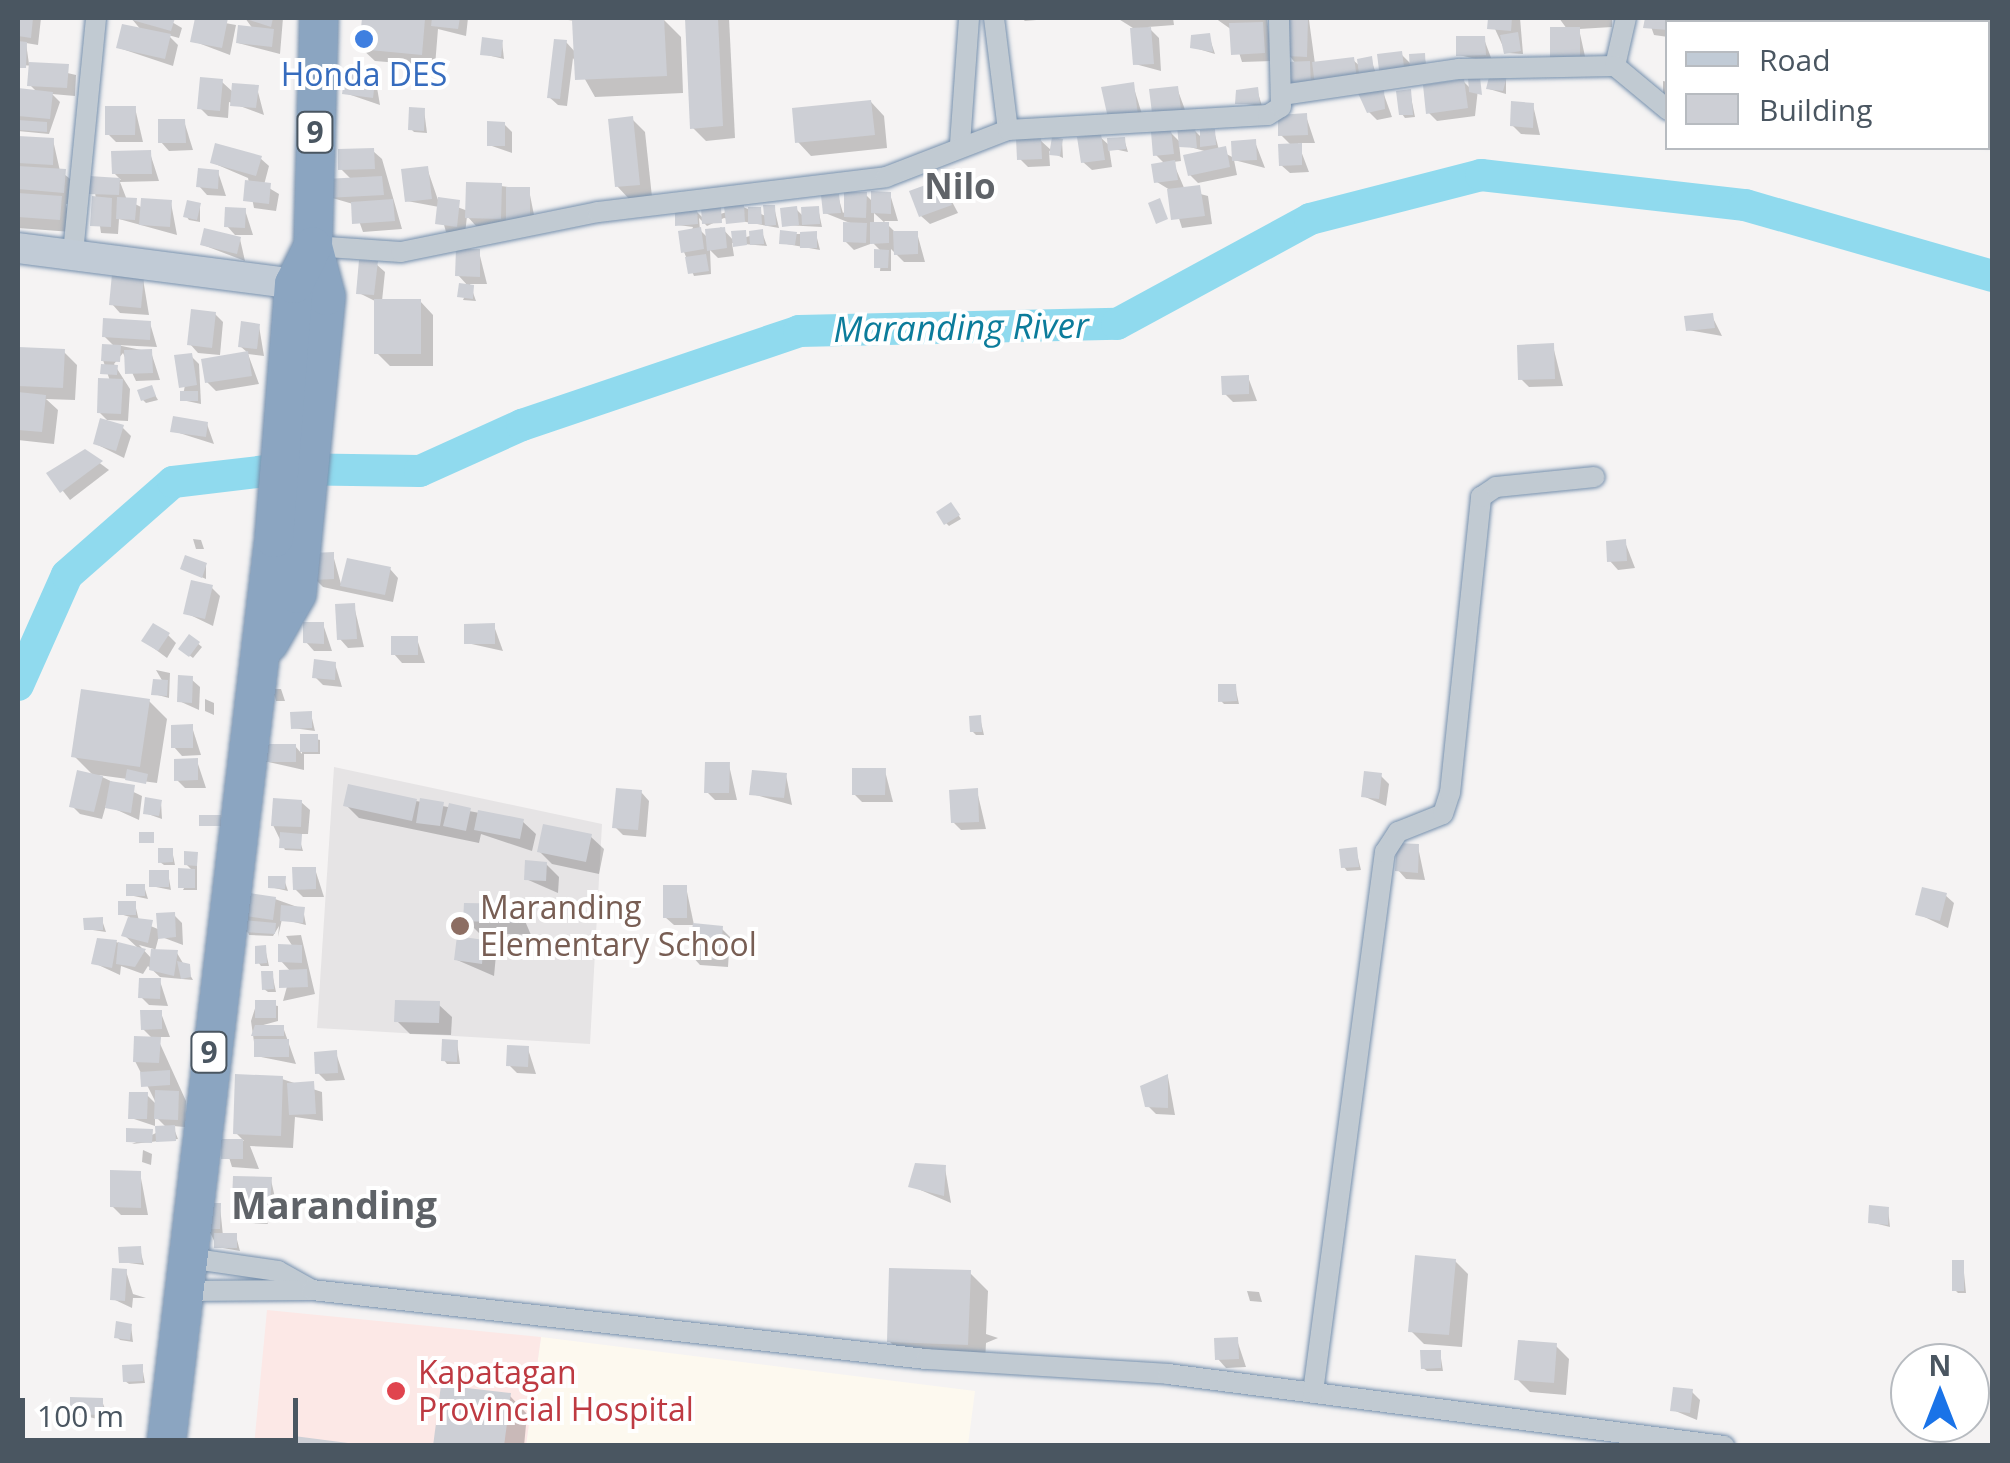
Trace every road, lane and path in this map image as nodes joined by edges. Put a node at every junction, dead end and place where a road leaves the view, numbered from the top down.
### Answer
1 (96, 18) edge
2 (319, 18) edge
3 (969, 18) edge
4 (994, 18) edge
5 (1278, 18) edge
6 (1626, 18) edge
7 (1616, 66) junction
8 (1282, 95) junction
9 (1665, 107) edge
10 (1008, 130) junction
11 (960, 144) junction
12 (313, 246) junction
13 (18, 248) edge
14 (73, 253) junction
15 (294, 284) junction
16 (305, 355) junction
17 (1594, 477) dead end
18 (186, 1275) junction
19 (312, 1290) junction
20 (1313, 1392) junction
21 (166, 1446) edge
22 (1724, 1446) edge

1 - 14 street
2 - 12 highway, 9
3 - 11 street
4 - 10 street
5 - 8 street
6 - 7 street
7 - 8 street
7 - 9 street
8 - 10 street
10 - 11 street
11 - 12 street
12 - 15 highway, 9
12 - 16 highway, 9
13 - 14 street
14 - 15 street
15 - 16 highway, 9
16 - 18 highway, 9
17 - 20 street
18 - 19 street
18 - 19 street
18 - 21 highway, 9
19 - 20 street
20 - 22 street

